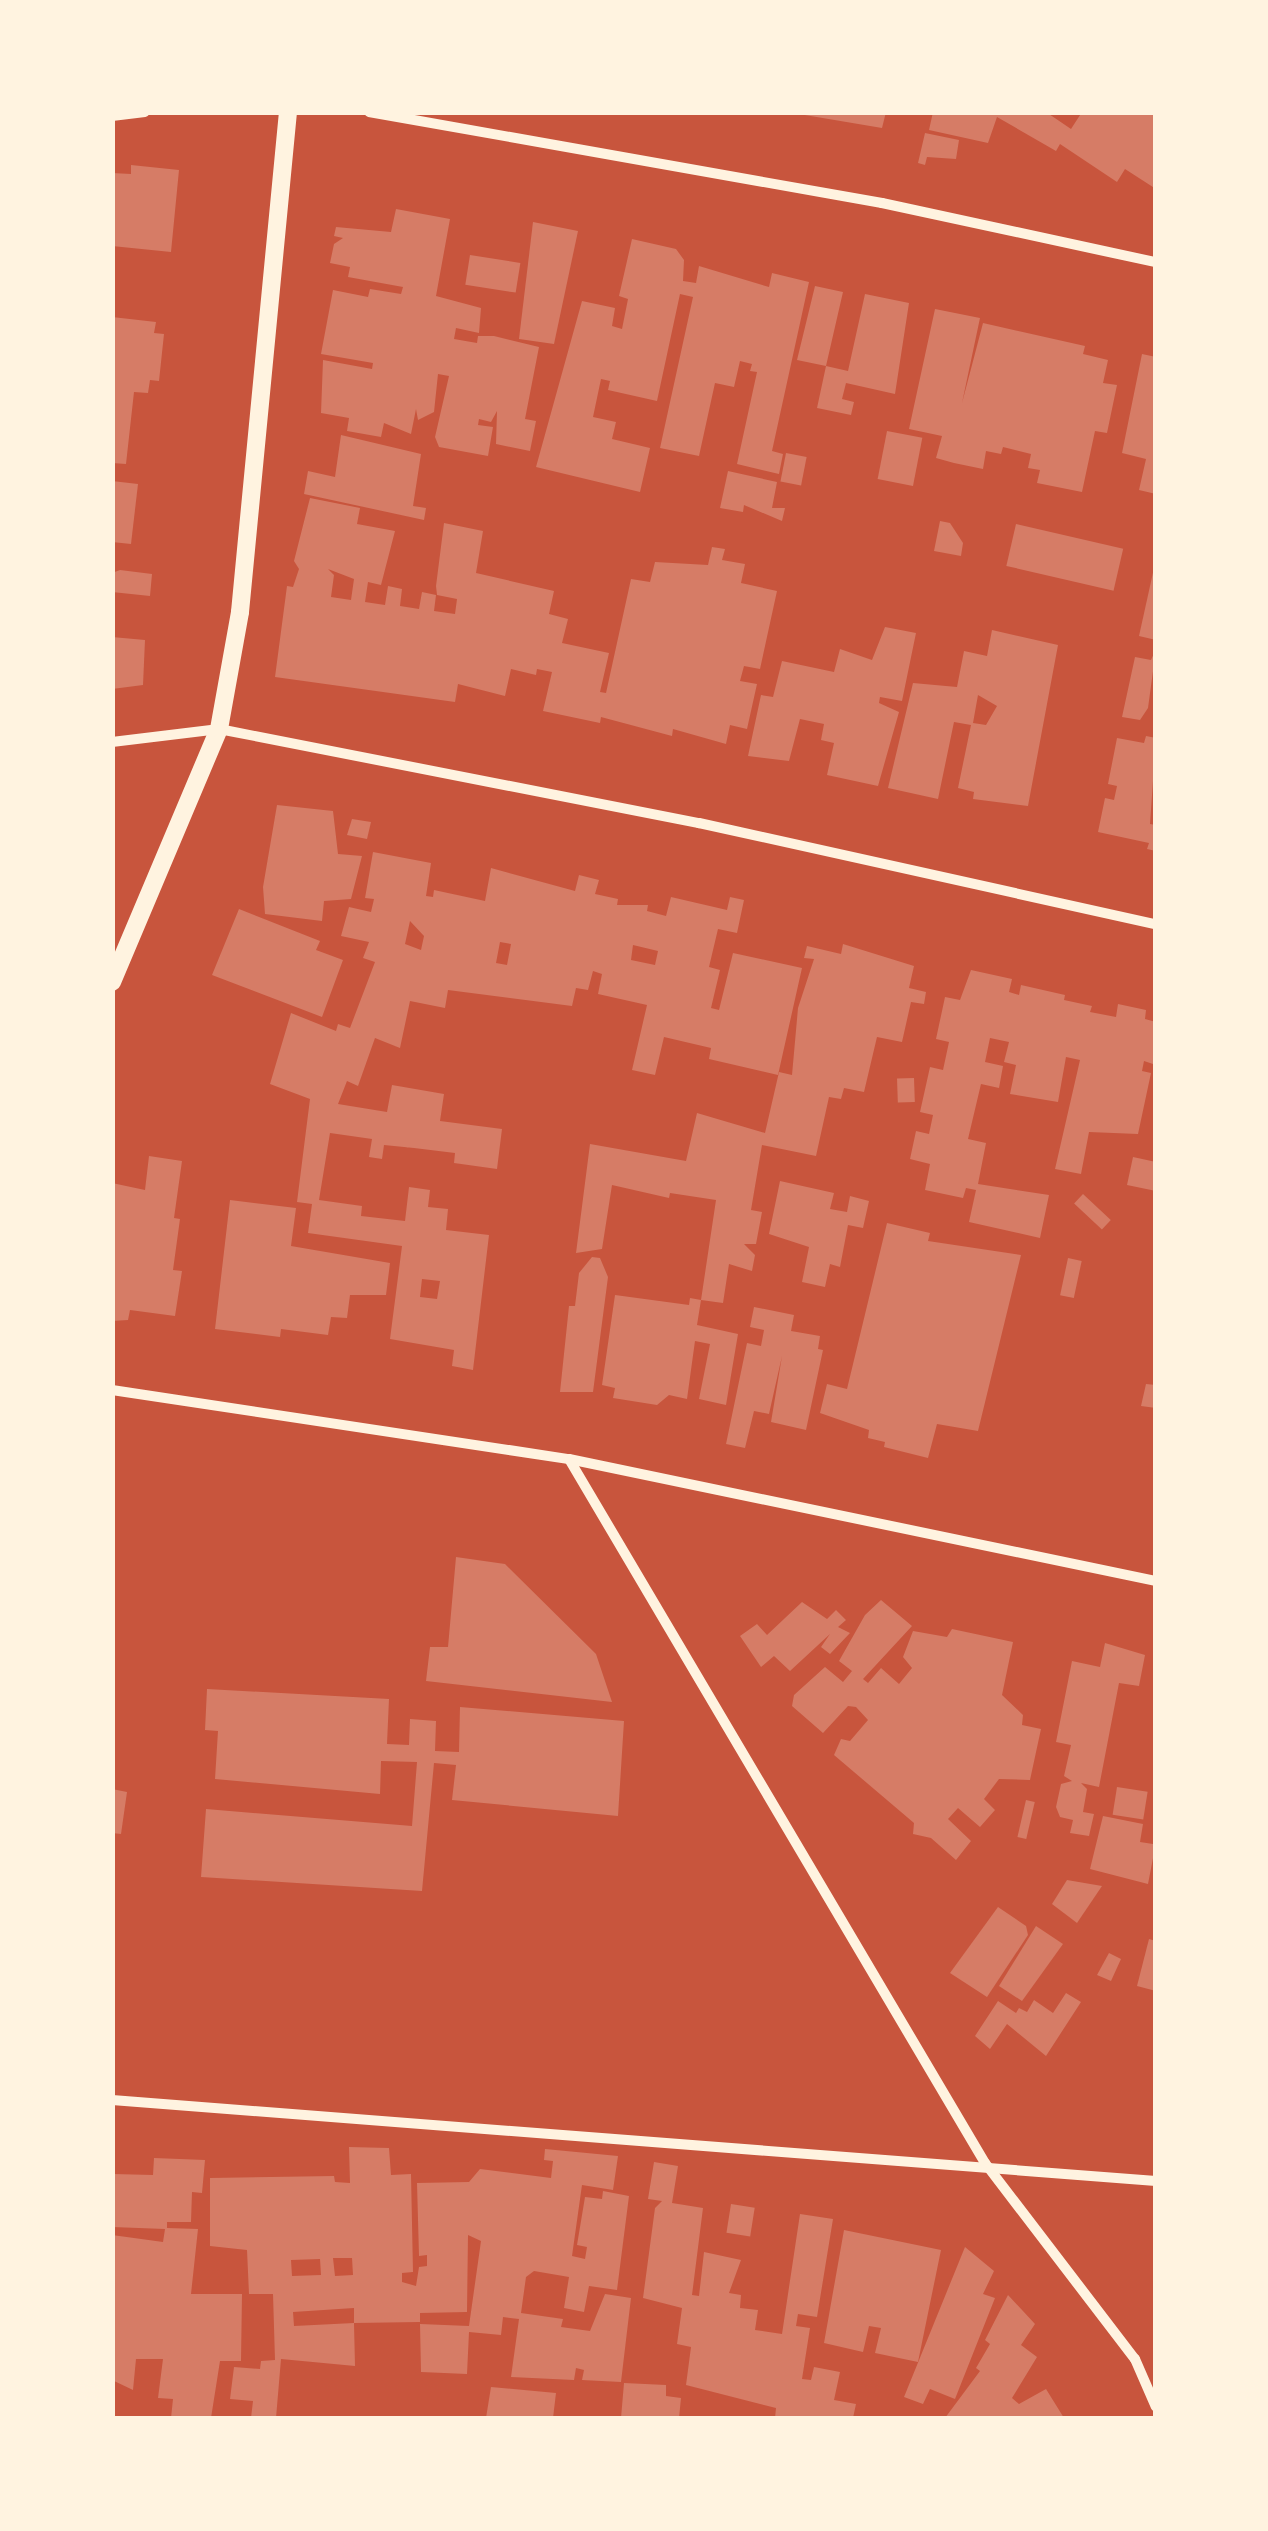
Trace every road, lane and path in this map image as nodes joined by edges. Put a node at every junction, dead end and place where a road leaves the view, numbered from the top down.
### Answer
1 (145, 112) edge
2 (288, 112) edge
3 (369, 112) edge
4 (112, 116) edge
5 (1156, 262) edge
6 (219, 729) junction
7 (112, 742) edge
8 (1156, 924) edge
9 (112, 982) edge
10 (112, 1390) edge
11 (568, 1459) junction
12 (1156, 1581) edge
13 (112, 2100) edge
14 (984, 2163) junction
15 (1156, 2180) edge
16 (1156, 2407) edge

1 - 4 street
2 - 6 street
3 - 5 street
6 - 7 street
6 - 8 street
6 - 9 street
10 - 11 street
11 - 12 street
11 - 14 street
13 - 14 street
14 - 15 street
14 - 16 street

